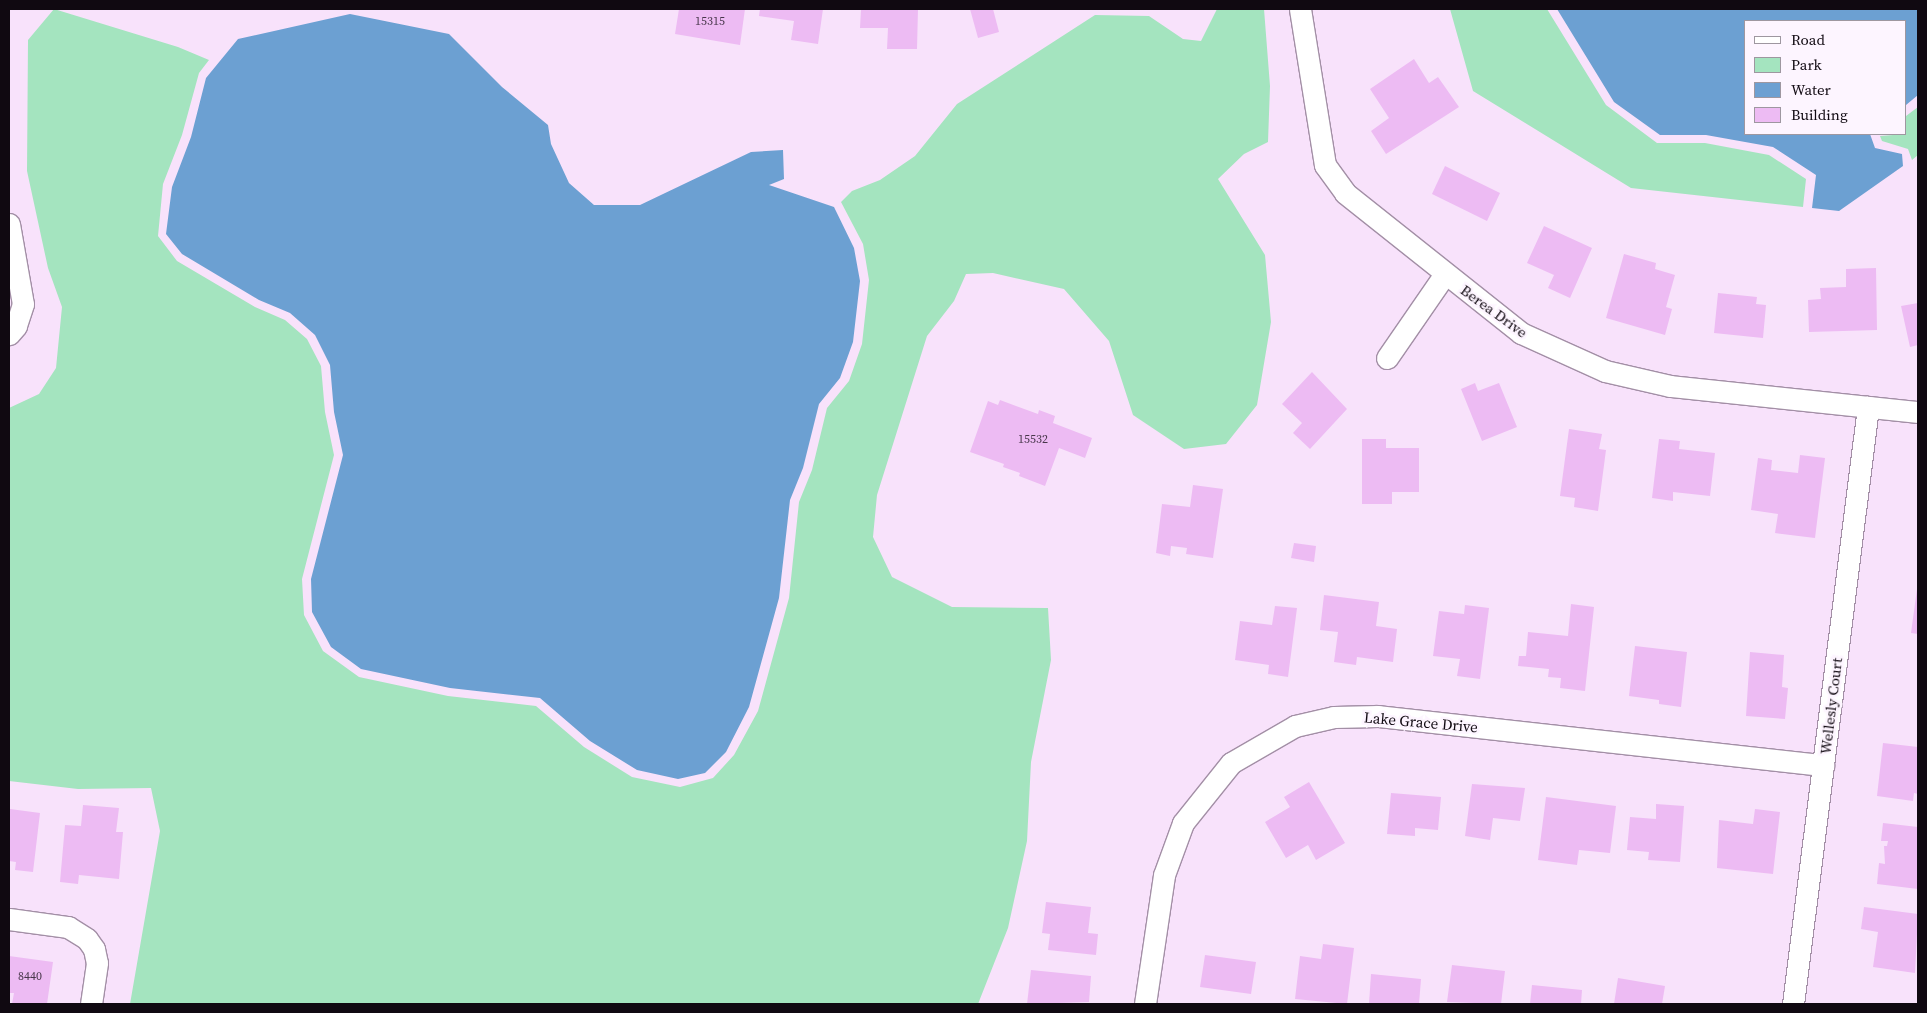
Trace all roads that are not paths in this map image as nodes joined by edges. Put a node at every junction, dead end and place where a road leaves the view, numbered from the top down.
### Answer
1 (1300, 9) edge
2 (9, 224) edge
3 (1445, 274) junction
4 (9, 334) edge
5 (1387, 358) dead end
6 (1868, 407) junction
7 (1918, 412) edge
8 (1823, 764) junction
9 (9, 919) edge
10 (91, 1004) edge
11 (1144, 1004) edge
12 (1793, 1004) edge

1 - 3 street, Berea Drive
2 - 4 street
3 - 5 street
3 - 6 street, Berea Drive
6 - 7 street, Berea Drive
6 - 8 street, Wellesly Court
8 - 11 street, Lake Grace Drive
8 - 12 street, Wellesly Court
9 - 10 street

